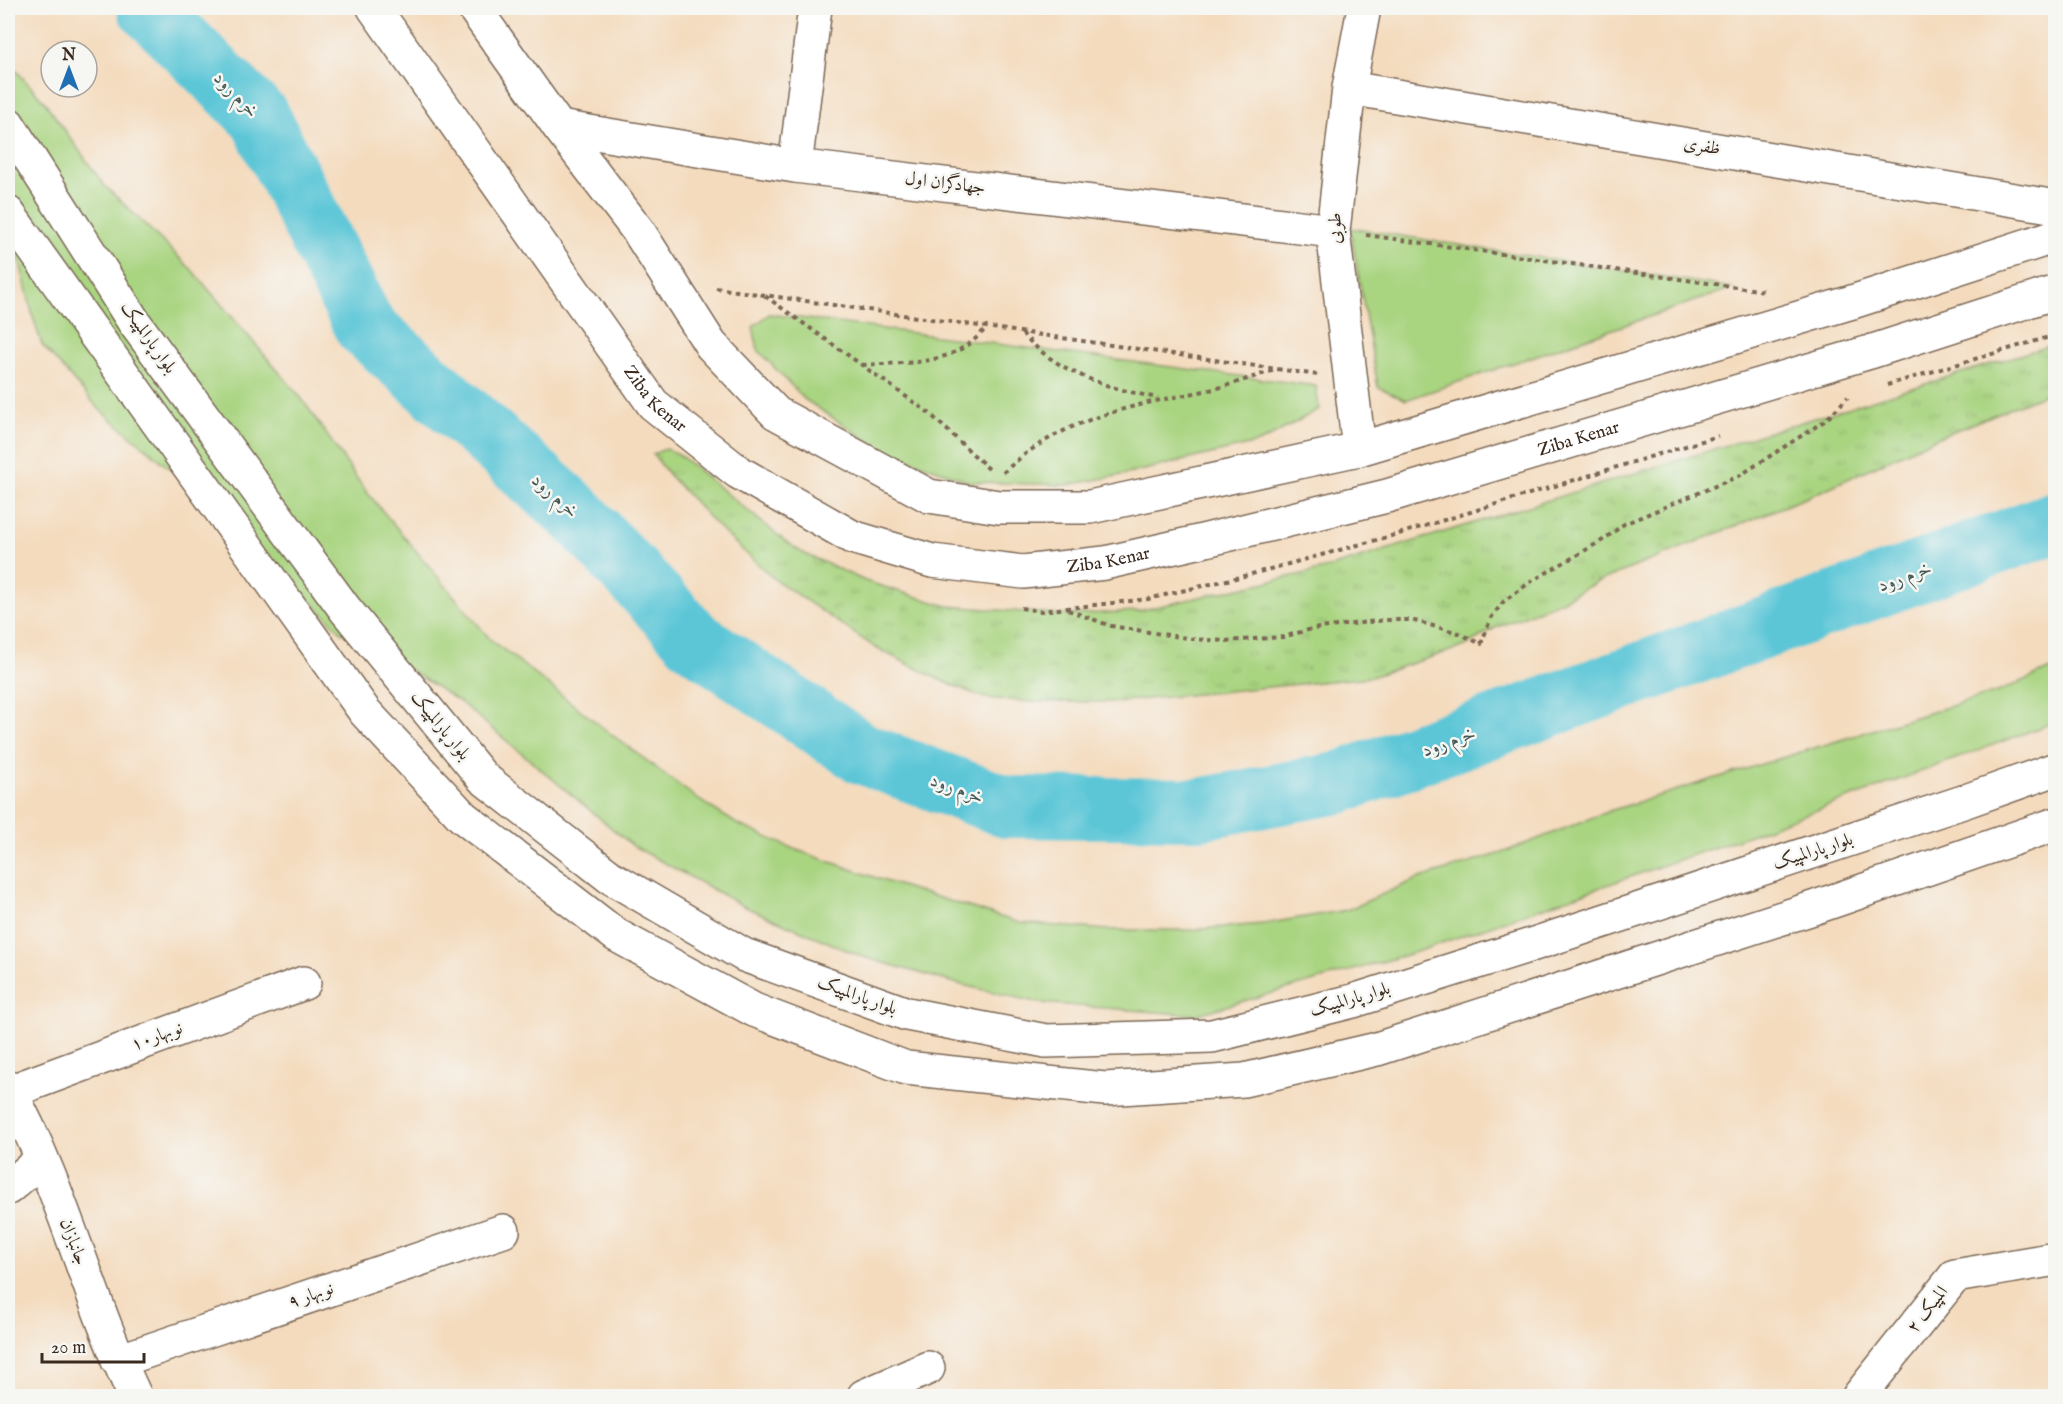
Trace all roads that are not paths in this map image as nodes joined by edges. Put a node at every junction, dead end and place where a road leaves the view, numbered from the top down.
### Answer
1 (374, 8) edge
2 (474, 8) edge
3 (815, 8) edge
4 (1364, 8) edge
5 (1349, 88) junction
6 (8, 124) edge
7 (559, 127) junction
8 (795, 166) junction
9 (2055, 207) edge
10 (8, 213) edge
11 (1333, 231) junction
12 (2055, 236) edge
13 (2055, 292) edge
14 (1359, 449) junction
15 (1369, 501) junction
16 (2055, 769) edge
17 (2055, 824) edge
18 (304, 982) dead end
19 (8, 1090) edge
20 (42, 1159) junction
21 (8, 1188) edge
22 (504, 1231) dead end
23 (2055, 1259) edge
24 (118, 1361) junction
25 (928, 1368) dead end
26 (135, 1396) edge
27 (864, 1396) edge
28 (1859, 1396) edge

1 - 15 street, Ziba Kenar
2 - 7 street
3 - 8 street
4 - 5 street, طوبی
5 - 9 street, ظفری
5 - 11 street, طوبی
6 - 16 street, بلوار پارالمپیک
7 - 8 street, جهادگران اول
7 - 14 street
8 - 11 street, جهادگران اول
10 - 17 street
11 - 14 street, طوبی
12 - 14 street
13 - 15 street, Ziba Kenar
14 - 15 street, طوبی
18 - 19 street, نوبهار۱۰
19 - 20 street, جانبازان
20 - 21 street
20 - 24 street, جانبازان
22 - 24 street, نوبهار ۹
23 - 28 street, المپیک ۲
24 - 26 street, جانبازان
25 - 27 street

